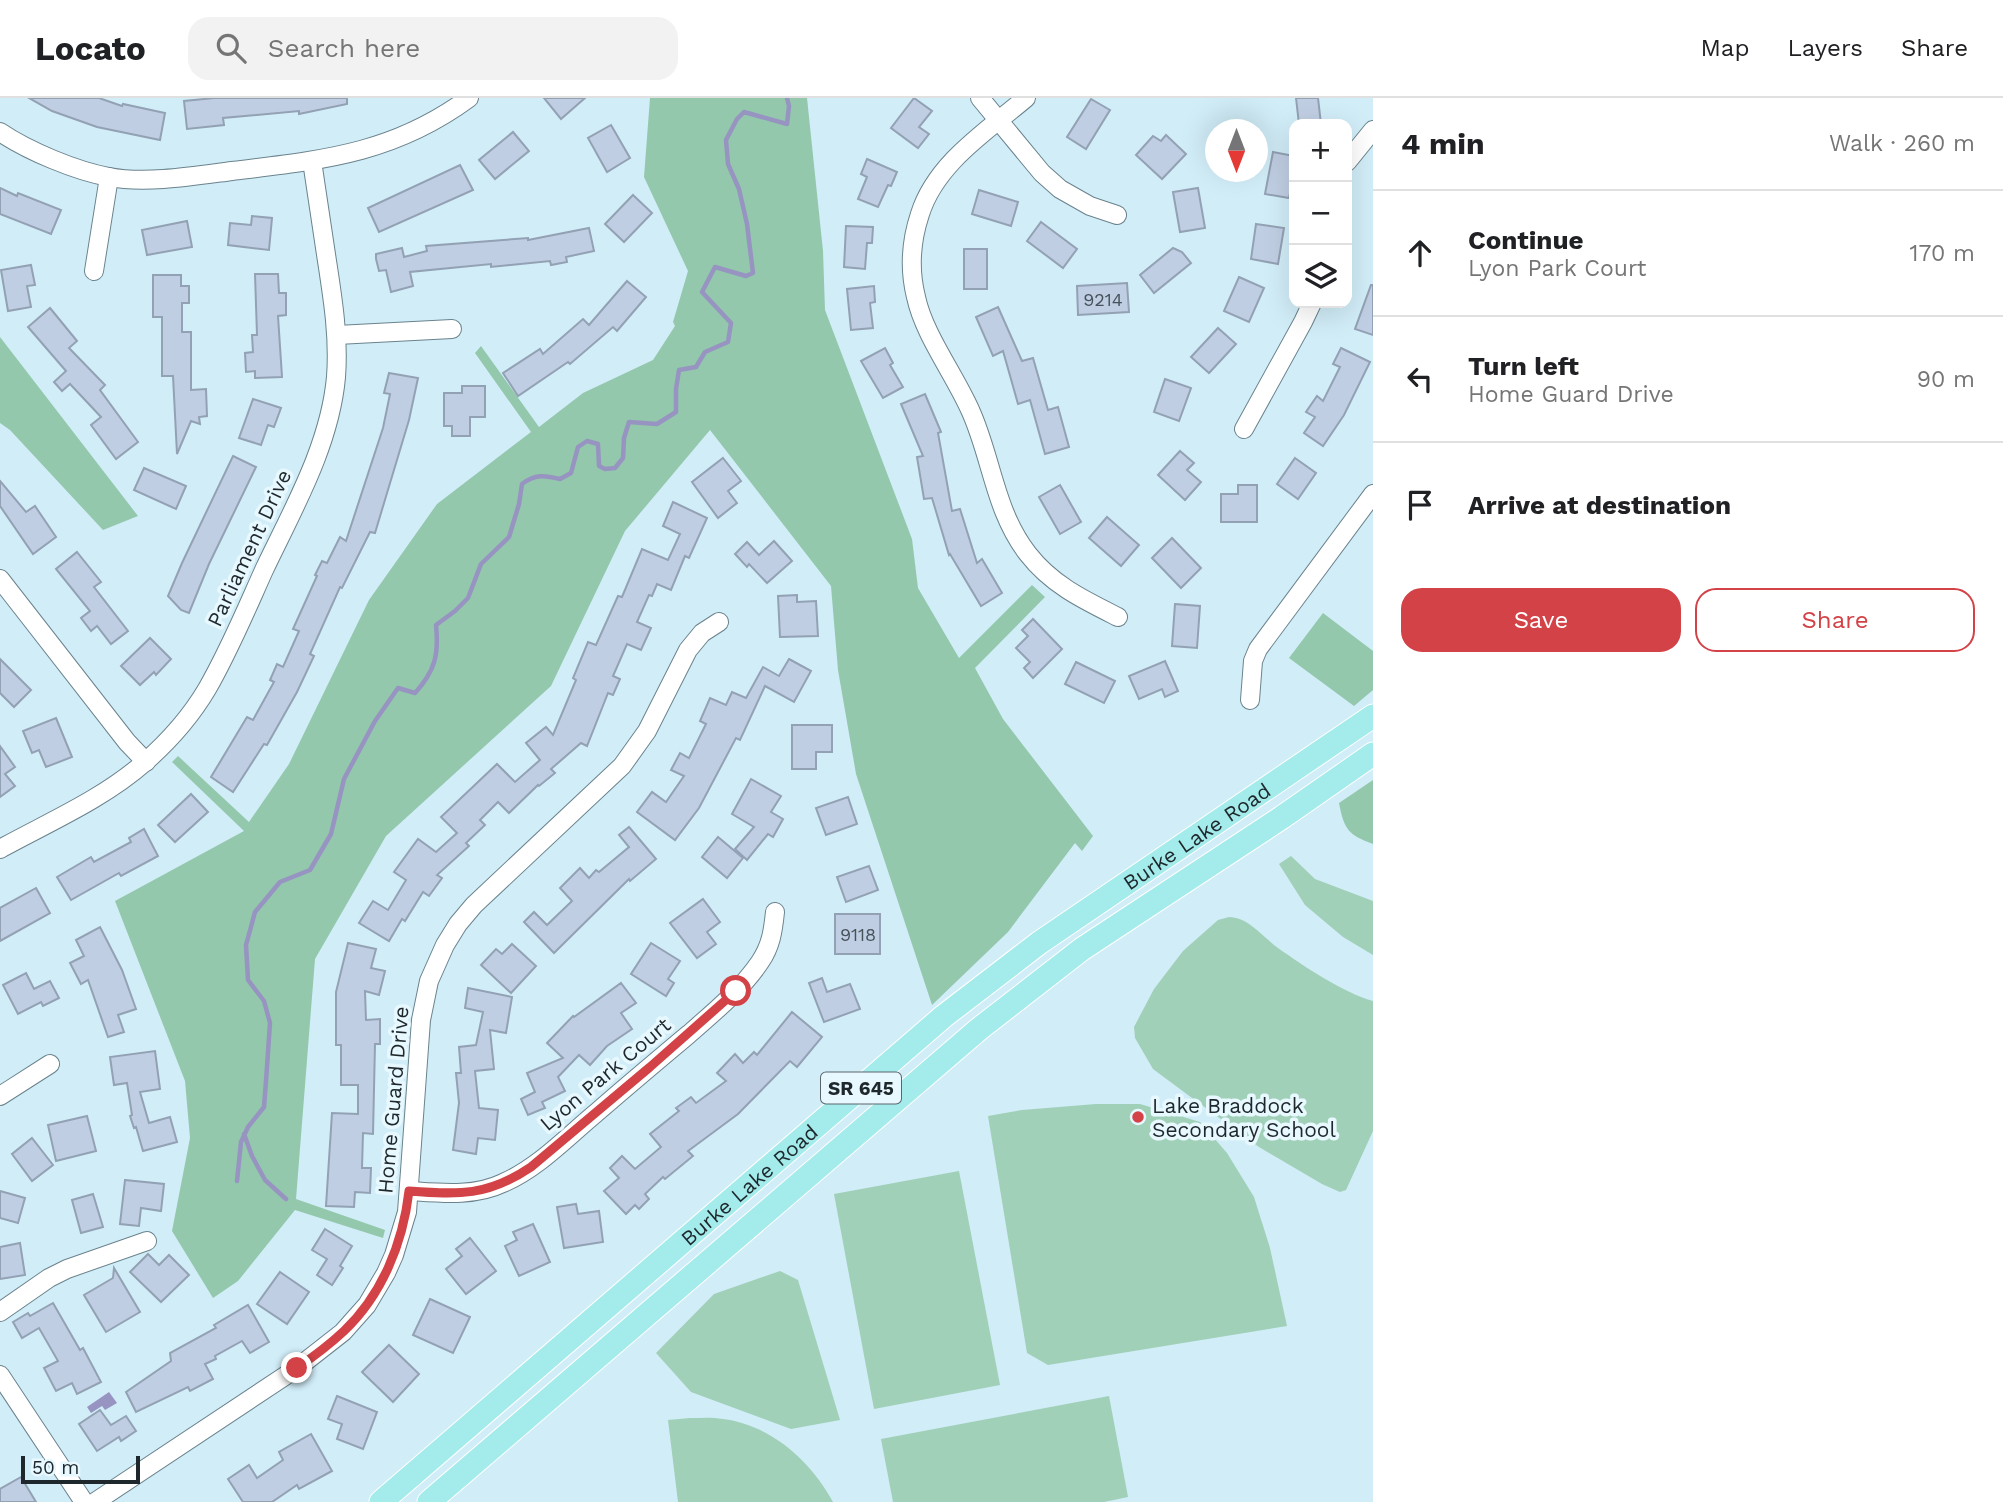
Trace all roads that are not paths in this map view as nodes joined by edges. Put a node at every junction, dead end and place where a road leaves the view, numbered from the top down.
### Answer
1 (469, 98) edge
2 (980, 98) edge
3 (1026, 98) edge
4 (999, 121) junction
5 (1373, 130) edge
6 (0, 132) edge
7 (1352, 156) edge
8 (312, 161) junction
9 (109, 177) junction
10 (1117, 215) dead end
11 (94, 271) dead end
12 (1310, 308) edge
13 (452, 329) dead end
14 (337, 335) junction
15 (1244, 429) dead end
16 (1373, 494) edge
17 (0, 579) edge
18 (1118, 617) dead end
19 (719, 622) dead end
20 (1250, 700) dead end
21 (1373, 716) edge
22 (1373, 754) edge
23 (146, 762) junction
24 (0, 849) edge
25 (775, 912) dead end
26 (50, 1064) dead end
27 (0, 1096) edge
28 (409, 1191) junction
29 (147, 1241) dead end
30 (0, 1312) edge
31 (0, 1375) edge
32 (83, 1502) edge
33 (95, 1502) edge
34 (381, 1502) edge
35 (429, 1502) edge

1 - 8 street
2 - 4 street
3 - 4 street
4 - 10 street
4 - 18 street
5 - 7 street
6 - 9 street
8 - 9 street
8 - 14 street, Parliament Drive
9 - 11 street
12 - 15 street
13 - 14 street
14 - 23 street, Parliament Drive
16 - 20 street
17 - 23 street
19 - 28 street, Home Guard Drive
21 - 34 main road, Burke Lake Road / SR 645
22 - 35 main road, Burke Lake Road / SR 645
23 - 24 street, Parliament Drive
25 - 28 street, Lyon Park Court
26 - 27 street
28 - 33 street, Home Guard Drive
29 - 30 street
31 - 32 street

